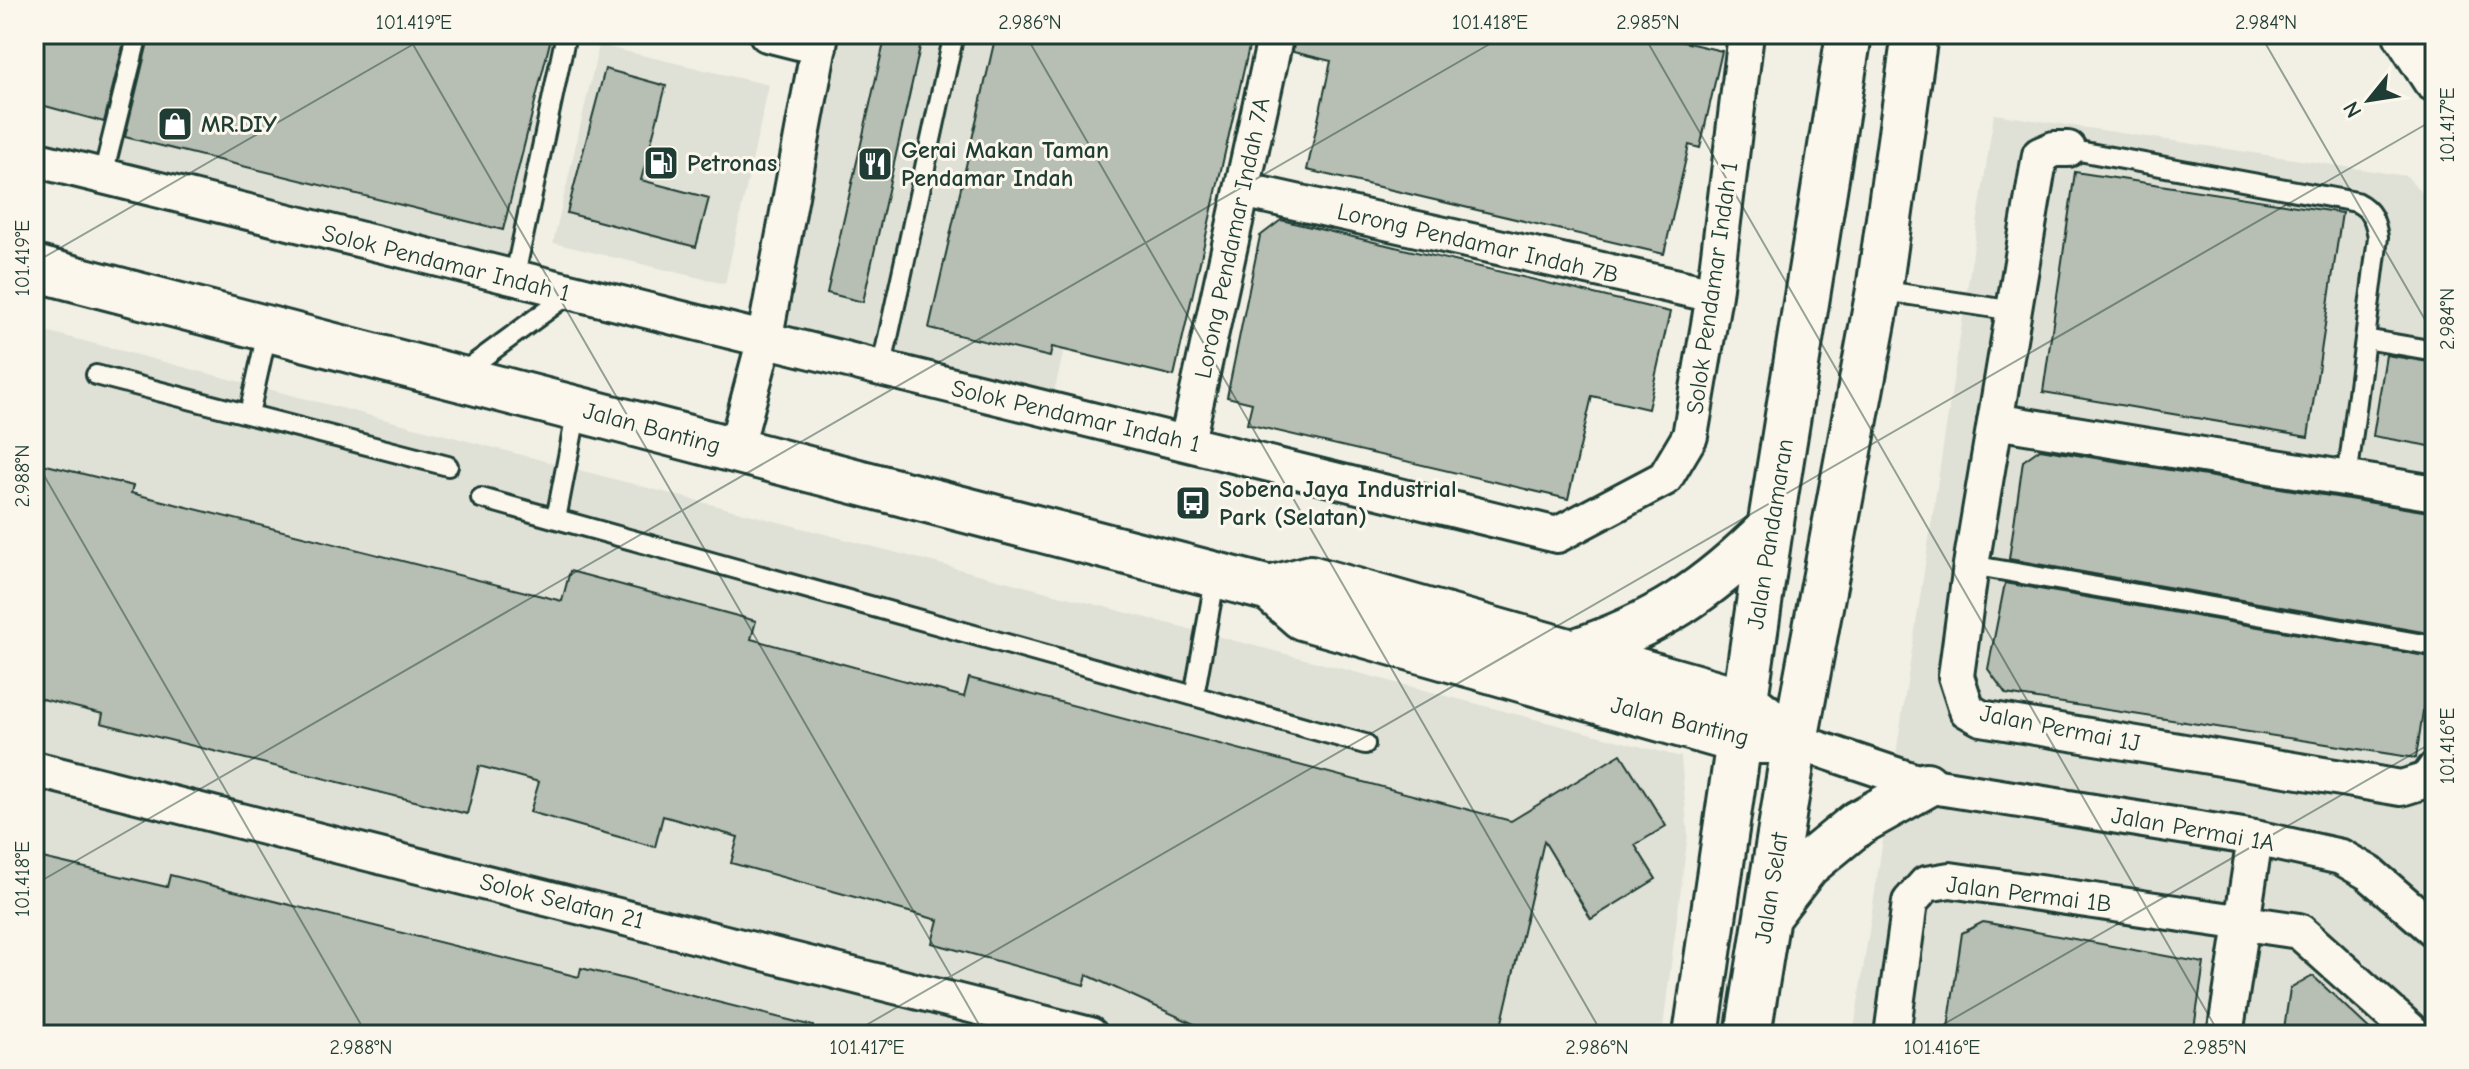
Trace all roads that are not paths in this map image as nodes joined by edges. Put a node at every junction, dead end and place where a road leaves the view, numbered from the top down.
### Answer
1 (566, 34) edge
2 (767, 34) edge
3 (954, 34) edge
4 (1276, 34) edge
5 (1746, 34) edge
6 (1849, 34) edge
7 (1915, 34) edge
8 (2406, 34) edge
9 (133, 35) edge
10 (820, 41) edge
11 (2435, 79) edge
12 (2068, 149) joint
13 (34, 159) edge
14 (102, 179) junction
15 (1242, 190) junction
16 (34, 268) edge
17 (514, 280) junction
18 (1879, 290) junction
19 (569, 294) junction
20 (1714, 295) junction
21 (2014, 311) junction
22 (268, 328) junction
23 (2365, 339) junction
24 (764, 342) junction
25 (2435, 351) edge
26 (881, 370) junction
27 (96, 375) dead end
28 (457, 377) junction
29 (578, 407) junction
30 (249, 414) junction
31 (1995, 421) junction
32 (1187, 442) junction
33 (735, 451) junction
34 (448, 466) dead end
35 (2347, 480) junction
36 (2435, 493) edge
37 (481, 498) dead end
38 (556, 519) junction
39 (1770, 528) junction
40 (1971, 565) junction
41 (1216, 575) junction
42 (1270, 589) junction
43 (2435, 646) edge
44 (1573, 652) junction
45 (1194, 696) junction
46 (1742, 721) junction
47 (1795, 741) junction
48 (1365, 744) dead end
49 (34, 769) edge
50 (2435, 769) edge
51 (1926, 785) junction
52 (2255, 838) junction
53 (1765, 920) junction
54 (2242, 922) junction
55 (2435, 930) edge
56 (1090, 1035) edge
57 (1696, 1035) edge
58 (1748, 1035) edge
59 (1892, 1035) edge
60 (2225, 1035) edge
61 (2415, 1035) edge

1 - 17 lane
2 - 10 street
3 - 26 lane
4 - 15 street, Lorong Pendamar Indah 7A
5 - 20 street, Solok Pendamar Indah 1
6 - 39 main road, Jalan Pandamaran
7 - 18 main road
8 - 11 main road
9 - 14 lane
10 - 24 street
12 - 21 street, Jalan Permai 1J
12 - 23 lane
13 - 14 street, Solok Pendamar Indah 1
14 - 17 street, Solok Pendamar Indah 1
15 - 20 street, Lorong Pendamar Indah 7B
15 - 32 street, Lorong Pendamar Indah 7A
16 - 22 main road, Jalan Banting
17 - 19 street, Solok Pendamar Indah 1
18 - 21 lane
18 - 47 main road
19 - 24 street, Solok Pendamar Indah 1
19 - 28 lane
20 - 32 street, Solok Pendamar Indah 1
21 - 31 street, Jalan Permai 1J
22 - 28 main road, Jalan Banting
22 - 30 lane
23 - 25 lane
23 - 35 lane
24 - 26 street, Solok Pendamar Indah 1
24 - 33 street
26 - 32 street, Solok Pendamar Indah 1
27 - 30 lane
28 - 29 main road, Jalan Banting
29 - 33 main road, Jalan Banting
29 - 38 lane
30 - 34 lane
31 - 35 street
31 - 40 street, Jalan Permai 1J
33 - 41 main road, Jalan Banting
35 - 36 street
37 - 38 lane
38 - 45 lane
39 - 44 main road
39 - 46 main road, Jalan Pandamaran
40 - 43 lane
40 - 50 street, Jalan Permai 1J
41 - 42 main road, Jalan Banting
41 - 45 lane
42 - 44 main road, Jalan Banting
42 - 46 main road, Jalan Banting
44 - 46 main road, Jalan Banting
45 - 48 lane
46 - 47 main road, Jalan Banting
46 - 57 main road, Jalan Pandamaran
47 - 51 street, Jalan Permai 1A
47 - 53 main road, Jalan Selat
49 - 56 street, Solok Selatan 21
51 - 52 street, Jalan Permai 1A
51 - 53 main road
52 - 54 street
52 - 55 street, Jalan Permai 1A
53 - 58 main road, Jalan Selat
54 - 59 street, Jalan Permai 1B
54 - 60 street
54 - 61 street

